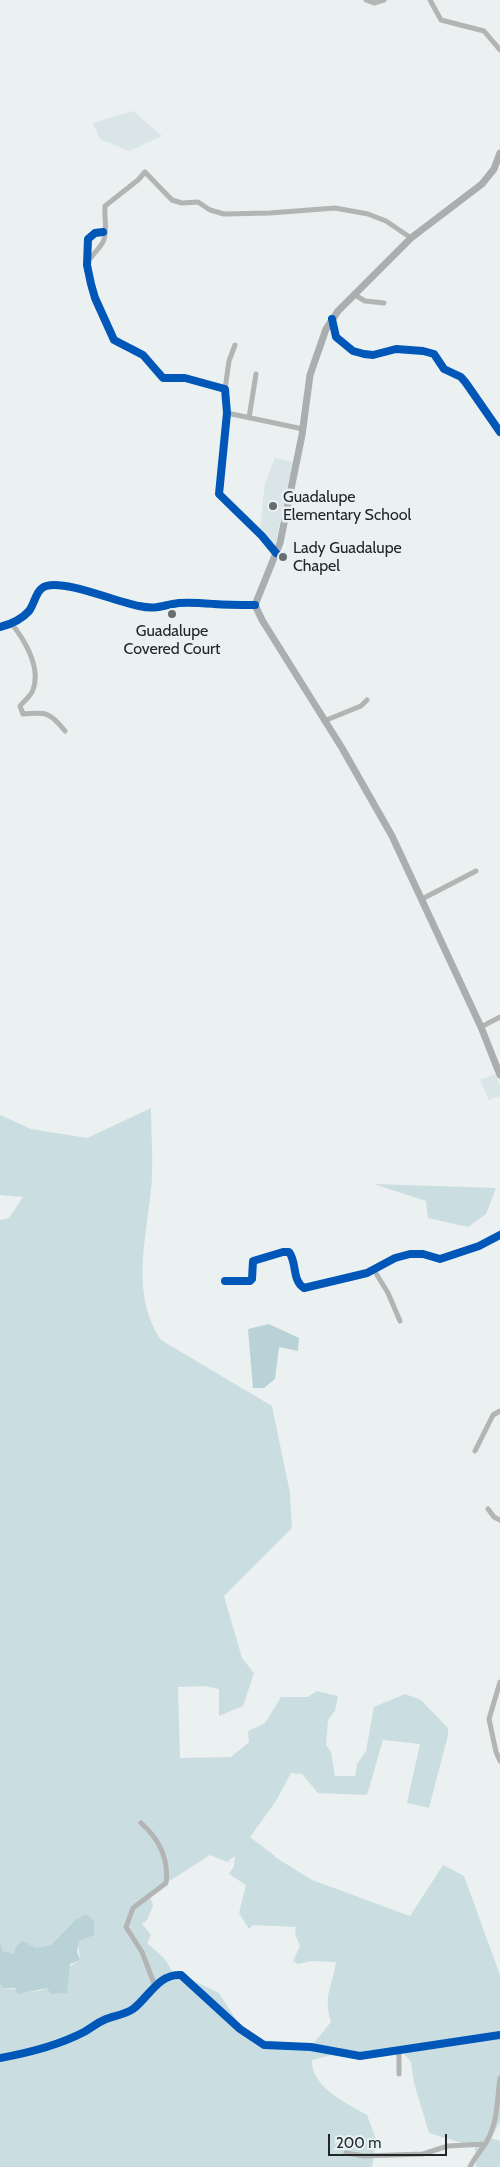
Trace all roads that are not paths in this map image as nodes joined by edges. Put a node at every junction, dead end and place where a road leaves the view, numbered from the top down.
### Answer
1 (366, 0) edge
2 (384, 0) edge
3 (430, 0) edge
4 (500, 50) edge
5 (500, 153) edge
6 (104, 232) junction
7 (411, 238) junction
8 (87, 265) junction
9 (355, 295) junction
10 (384, 303) dead end
11 (332, 319) junction
12 (235, 344) dead end
13 (256, 374) dead end
14 (226, 389) junction
15 (227, 413) junction
16 (249, 418) junction
17 (303, 430) junction
18 (500, 432) edge
19 (276, 553) junction
20 (255, 605) junction
21 (12, 624) junction
22 (0, 627) edge
23 (367, 700) dead end
24 (324, 721) junction
25 (64, 731) dead end
26 (476, 872) dead end
27 (422, 899) junction
28 (500, 1016) edge
29 (481, 1027) junction
30 (500, 1075) edge
31 (500, 1235) edge
32 (374, 1270) junction
33 (224, 1281) dead end
34 (400, 1321) dead end
35 (500, 1411) edge
36 (475, 1451) dead end
37 (488, 1509) dead end
38 (500, 1520) edge
39 (500, 1682) edge
40 (500, 1761) edge
41 (141, 1823) dead end
42 (155, 1986) junction
43 (500, 2035) edge
44 (398, 2050) junction
45 (0, 2058) edge
46 (399, 2074) dead end
47 (500, 2078) edge
48 (485, 2144) junction
49 (346, 2153) dead end
50 (470, 2167) edge

1 - 2 street
3 - 4 street
5 - 7 main road
6 - 7 street
6 - 8 street
6 - 8 street
7 - 9 main road
8 - 14 street
9 - 10 street
9 - 11 main road
11 - 17 main road
11 - 18 street
12 - 14 street
13 - 16 street
14 - 15 street
15 - 16 street
15 - 19 street
16 - 17 street
17 - 19 main road
19 - 20 main road
20 - 21 street
20 - 24 main road
21 - 22 street
21 - 25 street
23 - 24 street
24 - 27 main road
26 - 27 street
27 - 29 main road
28 - 29 street
29 - 30 main road
31 - 32 street
32 - 33 street
32 - 34 street
35 - 36 street
37 - 38 street
39 - 40 street
41 - 42 street
42 - 44 street
42 - 45 street
43 - 44 street
44 - 46 street
47 - 48 street
48 - 49 street
48 - 50 street

